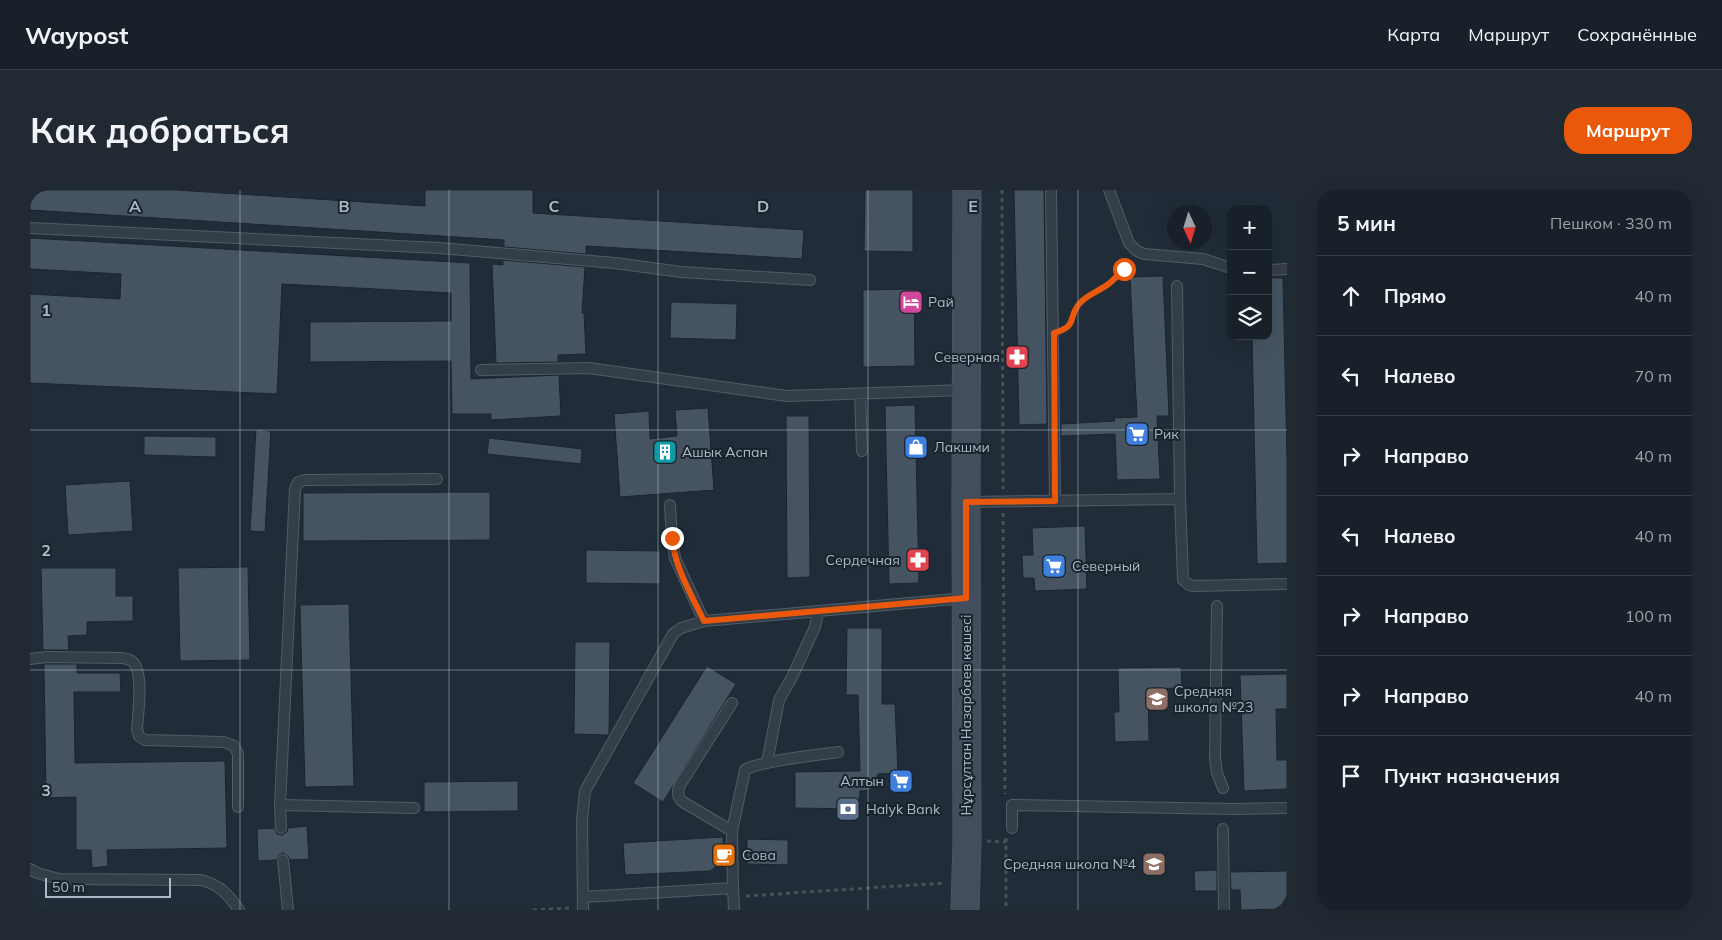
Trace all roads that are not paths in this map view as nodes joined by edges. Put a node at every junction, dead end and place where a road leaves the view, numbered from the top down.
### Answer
1 (968, 190) edge
2 (1051, 190) edge
3 (1110, 190) edge
4 (30, 228) edge
5 (1227, 267) edge
6 (1287, 269) edge
7 (1272, 270) edge
8 (810, 280) dead end
9 (1177, 286) dead end
10 (481, 370) dead end
11 (967, 390) junction
12 (860, 394) junction
13 (862, 451) dead end
14 (436, 479) dead end
15 (1180, 499) junction
16 (1055, 501) junction
17 (966, 502) junction
18 (670, 505) dead end
19 (1287, 584) edge
20 (966, 598) junction
21 (1217, 606) dead end
22 (818, 612) junction
23 (704, 621) junction
24 (30, 658) edge
25 (732, 703) dead end
26 (838, 752) dead end
27 (768, 763) junction
28 (1223, 788) dead end
29 (280, 805) junction
30 (238, 807) dead end
31 (414, 808) dead end
32 (1287, 808) edge
33 (281, 828) dead end
34 (1222, 829) dead end
35 (732, 831) junction
36 (1009, 832) road end
37 (283, 860) dead end
38 (30, 869) edge
39 (733, 892) junction
40 (583, 905) edge
41 (239, 910) edge
42 (288, 910) edge
43 (734, 910) edge
44 (965, 910) edge
45 (1224, 910) edge

1 - 11 main road, Нұрсұлтан Назарбаев көшесі
2 - 16 lane
3 - 5 lane
4 - 8 lane
6 - 7 lane
9 - 15 lane
10 - 12 lane
11 - 12 lane
11 - 17 main road, Нұрсұлтан Назарбаев көшесі
12 - 13 lane
14 - 29 lane
15 - 16 lane
15 - 19 lane
16 - 17 lane
17 - 20 main road, Нұрсұлтан Назарбаев көшесі
18 - 23 lane
20 - 22 lane
20 - 44 main road, Нұрсұлтан Назарбаев көшесі
21 - 28 lane
22 - 23 lane
22 - 27 lane
23 - 40 lane
24 - 30 lane
25 - 35 lane
26 - 27 lane
27 - 35 lane
29 - 31 lane
29 - 33 lane
32 - 36 lane
34 - 45 lane
35 - 39 lane
37 - 42 lane
38 - 41 lane
39 - 40 lane
39 - 43 lane

